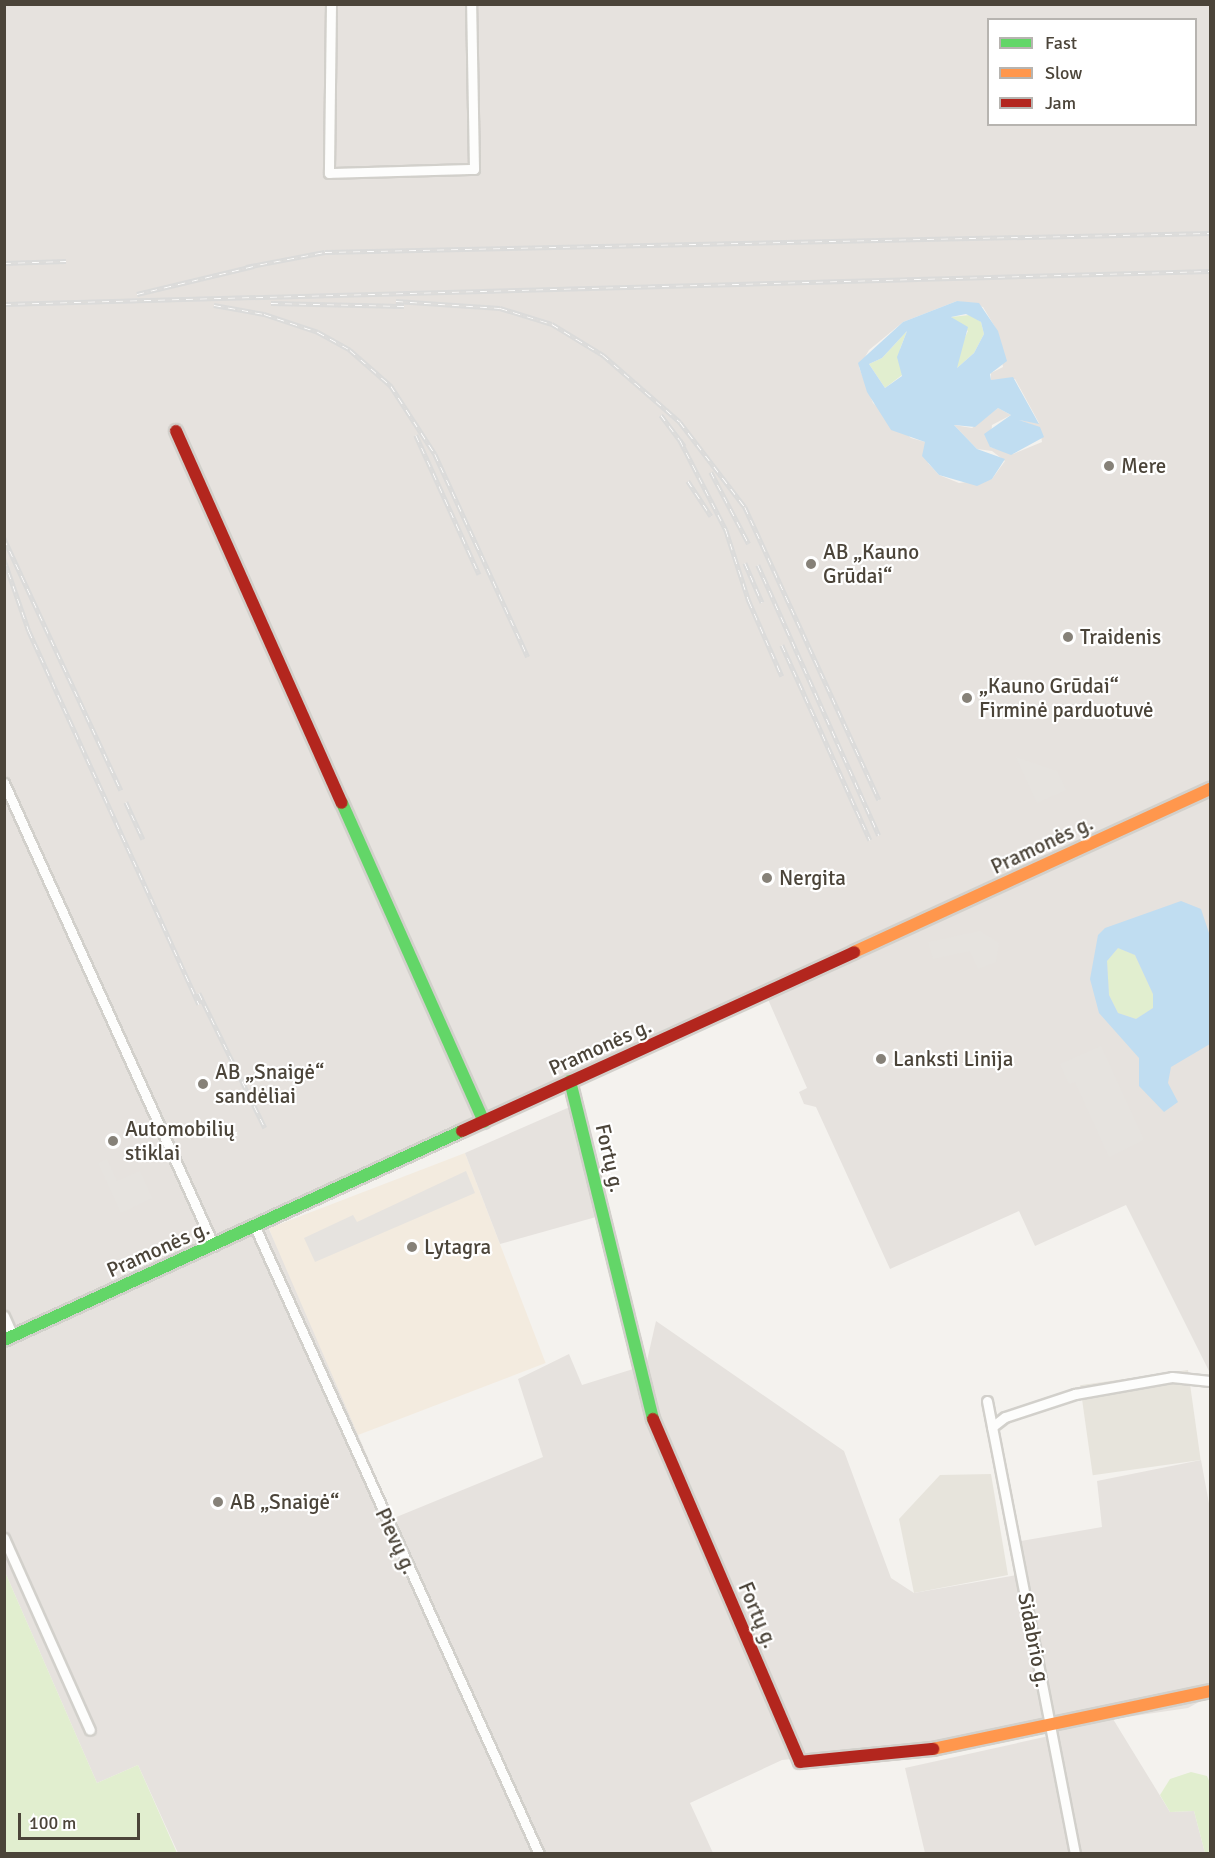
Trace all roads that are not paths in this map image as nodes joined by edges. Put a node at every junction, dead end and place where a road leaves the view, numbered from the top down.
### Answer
1 (330, 4) edge
2 (471, 4) edge
3 (176, 431) dead end
4 (4, 783) edge
5 (1210, 789) edge
6 (570, 1081) junction
7 (484, 1122) junction
8 (255, 1227) junction
9 (214, 1246) junction
10 (4, 1316) edge
11 (9, 1338) edge
12 (1210, 1381) edge
13 (987, 1401) dead end
14 (992, 1427) junction
15 (4, 1538) edge
16 (1210, 1691) edge
17 (1050, 1726) junction
18 (90, 1730) dead end
19 (539, 1854) edge
20 (1074, 1854) edge

1 - 2 street
3 - 7 street
4 - 9 street
5 - 6 street, Pramonės g.
6 - 7 street, Pramonės g.
6 - 17 street, Fortų g.
7 - 8 street, Pramonės g.
8 - 9 street, Pramonės g.
8 - 19 street, Pievų g.
9 - 11 street, Pramonės g.
10 - 11 street
12 - 14 street
13 - 14 street, Sidabrio g.
14 - 17 street, Sidabrio g.
15 - 18 street
16 - 17 street, Fortų g.
17 - 20 street, Sidabrio g.

